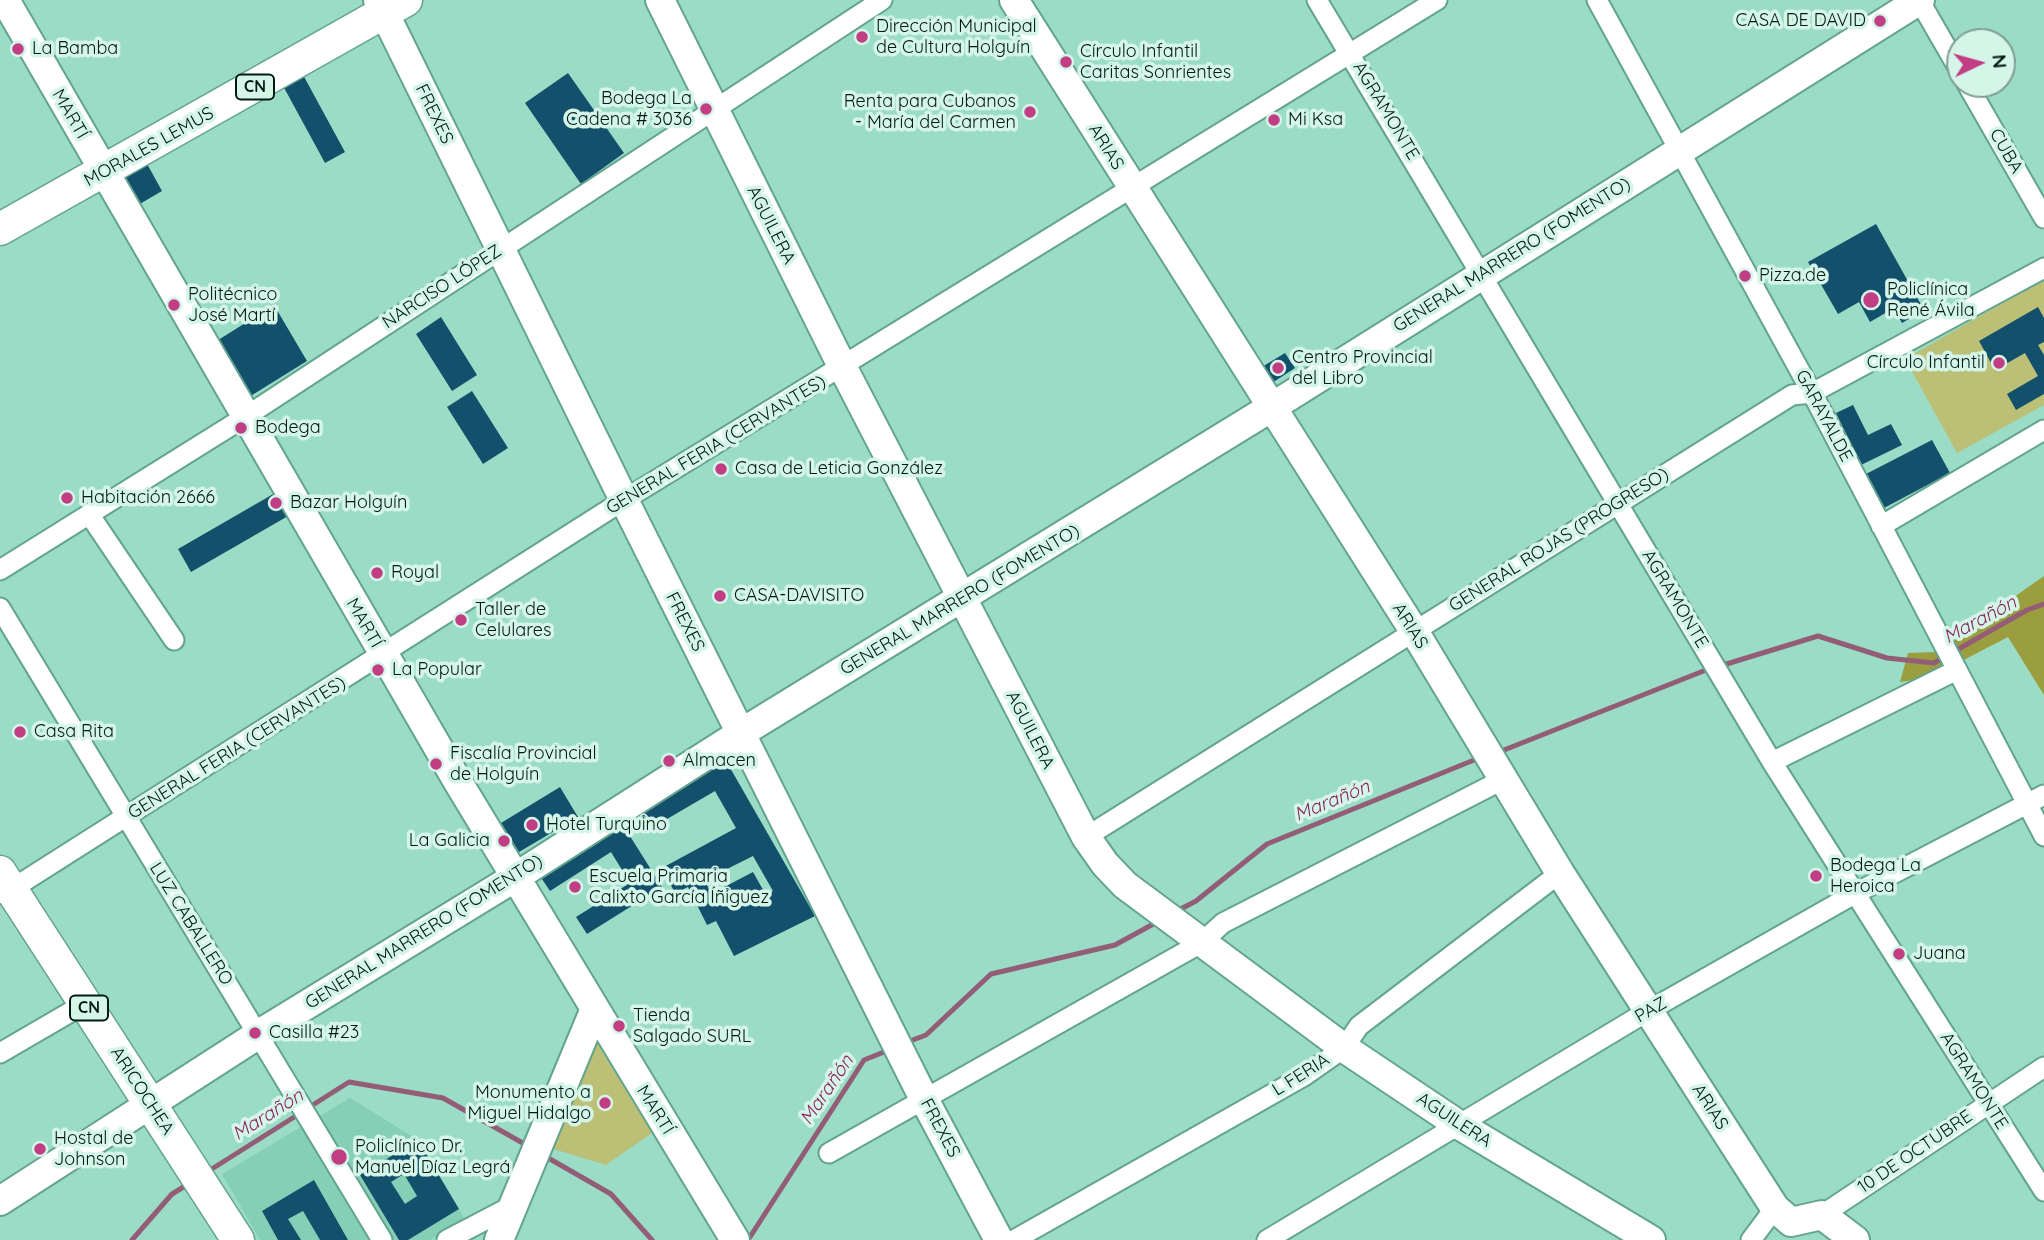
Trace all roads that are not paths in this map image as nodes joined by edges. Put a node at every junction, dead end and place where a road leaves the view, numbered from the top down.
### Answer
1 (2, 0) edge
2 (660, 0) edge
3 (882, 0) edge
4 (1014, 0) edge
5 (1317, 0) edge
6 (1437, 0) edge
7 (1597, 0) edge
8 (1920, 0) edge
9 (389, 4) edge
10 (1946, 46) edge
11 (1351, 53) junction
12 (1975, 98) edge
13 (714, 110) junction
14 (1677, 150) junction
15 (103, 173) junction
16 (1132, 188) junction
17 (2044, 218) edge
18 (0, 229) edge
19 (500, 249) junction
20 (2044, 268) edge
21 (1483, 273) junction
22 (843, 368) junction
23 (1812, 393) junction
24 (1272, 407) junction
25 (245, 416) junction
26 (2044, 430) edge
27 (624, 500) junction
28 (1618, 503) junction
29 (89, 514) junction
30 (1881, 526) junction
31 (0, 570) edge
32 (963, 598) junction
33 (0, 608) edge
34 (1414, 631) junction
35 (174, 640) dead end
36 (383, 656) junction
37 (1956, 670) junction
38 (741, 733) junction
39 (1772, 762) junction
40 (1501, 774) junction
41 (2044, 795) edge
42 (2026, 805) junction
43 (127, 817) junction
44 (2044, 836) edge
45 (1086, 837) junction
46 (1560, 873) junction
47 (514, 878) junction
48 (4, 886) edge
49 (1856, 893) junction
50 (1192, 936) junction
51 (86, 1003) junction
52 (594, 1011) junction
53 (1648, 1011) junction
54 (259, 1034) junction
55 (1344, 1048) junction
56 (0, 1053) edge
57 (2044, 1067) edge
58 (924, 1099) junction
59 (1988, 1103) junction
60 (149, 1105) junction
61 (1459, 1125) junction
62 (830, 1153) dead end
63 (2044, 1191) edge
64 (0, 1201) edge
65 (512, 1206) junction
66 (1774, 1208) junction
67 (1822, 1215) junction
68 (731, 1234) edge
69 (238, 1240) edge
70 (382, 1240) edge
71 (447, 1240) edge
72 (499, 1240) edge
73 (999, 1240) edge
74 (1014, 1240) edge
75 (1267, 1240) edge
76 (1651, 1240) edge
77 (1751, 1240) edge
78 (1855, 1240) edge

1 - 15 street, MARTÍ
2 - 13 street, AGUILERA
3 - 13 street, NARCISO LÓPEZ
4 - 16 street, ARIAS
5 - 11 street, AGRAMONTE
6 - 11 street, GENERAL FERIA (CERVANTES)
7 - 14 street, GARAYALDE
8 - 10 street
8 - 14 street, GENERAL MARRERO (FOMENTO)
9 - 15 main road, MORALES LEMUS / CN
9 - 19 street, FREXES
11 - 16 street, GENERAL FERIA (CERVANTES)
11 - 21 street, AGRAMONTE
12 - 17 street, CUBA
13 - 19 street, NARCISO LÓPEZ
13 - 22 street, AGUILERA
14 - 21 street, GENERAL MARRERO (FOMENTO)
14 - 23 street, GARAYALDE
15 - 18 main road, MORALES LEMUS / CN
15 - 25 street, MARTÍ
16 - 22 street, GENERAL FERIA (CERVANTES)
16 - 24 street, ARIAS
19 - 25 street, NARCISO LÓPEZ
19 - 27 street, FREXES
20 - 23 street, GENERAL ROJAS (PROGRESO)
21 - 24 street, GENERAL MARRERO (FOMENTO)
21 - 28 street, AGRAMONTE
22 - 27 street, GENERAL FERIA (CERVANTES)
22 - 32 street, AGUILERA
23 - 28 street, GENERAL ROJAS (PROGRESO)
23 - 30 street, GARAYALDE
24 - 32 street, GENERAL MARRERO (FOMENTO)
24 - 34 street, ARIAS
25 - 29 street, NARCISO LÓPEZ
25 - 36 street, MARTÍ
26 - 30 street
27 - 36 street, GENERAL FERIA (CERVANTES)
27 - 38 street, FREXES
28 - 34 street, GENERAL ROJAS (PROGRESO)
28 - 39 street, AGRAMONTE
29 - 31 street, NARCISO LÓPEZ
29 - 35 street
30 - 37 street, GARAYALDE
32 - 38 street, GENERAL MARRERO (FOMENTO)
32 - 45 street, AGUILERA
33 - 43 street, LUZ CABALLERO
34 - 40 street, ARIAS
34 - 45 street, GENERAL ROJAS (PROGRESO)
36 - 43 street, GENERAL FERIA (CERVANTES)
36 - 47 street, MARTÍ
37 - 39 street
37 - 42 street, GARAYALDE
38 - 47 street, GENERAL MARRERO (FOMENTO)
38 - 58 street, FREXES
39 - 49 street, AGRAMONTE
40 - 46 street, ARIAS
40 - 50 street
41 - 42 street, PAZ
42 - 44 street, GARAYALDE
42 - 49 street, PAZ
43 - 48 street, GENERAL FERIA (CERVANTES)
43 - 54 street, LUZ CABALLERO
45 - 50 street, AGUILERA
46 - 53 street, ARIAS
46 - 55 street, L FERIA
47 - 52 street, MARTÍ
47 - 54 street, GENERAL MARRERO (FOMENTO)
48 - 51 main road, ARICOCHEA / CN
49 - 53 street, PAZ
49 - 59 street, AGRAMONTE
50 - 55 street, AGUILERA
50 - 58 street
51 - 56 street
51 - 60 main road, ARICOCHEA / CN
52 - 65 street
52 - 68 street, MARTÍ
53 - 61 street, PAZ
53 - 66 street, ARIAS
54 - 60 street, GENERAL MARRERO (FOMENTO)
54 - 70 street, LUZ CABALLERO
55 - 61 street, AGUILERA
55 - 74 street, L FERIA
57 - 59 street, 10 DE OCTUBRE
58 - 62 street
58 - 73 street, FREXES
59 - 63 street, AGRAMONTE
59 - 67 street, 10 DE OCTUBRE
60 - 64 street, GENERAL MARRERO (FOMENTO)
60 - 69 main road, ARICOCHEA / CN
61 - 75 street, PAZ
61 - 76 street, AGUILERA
65 - 71 street
65 - 72 street
66 - 67 street
66 - 77 street
67 - 78 street

